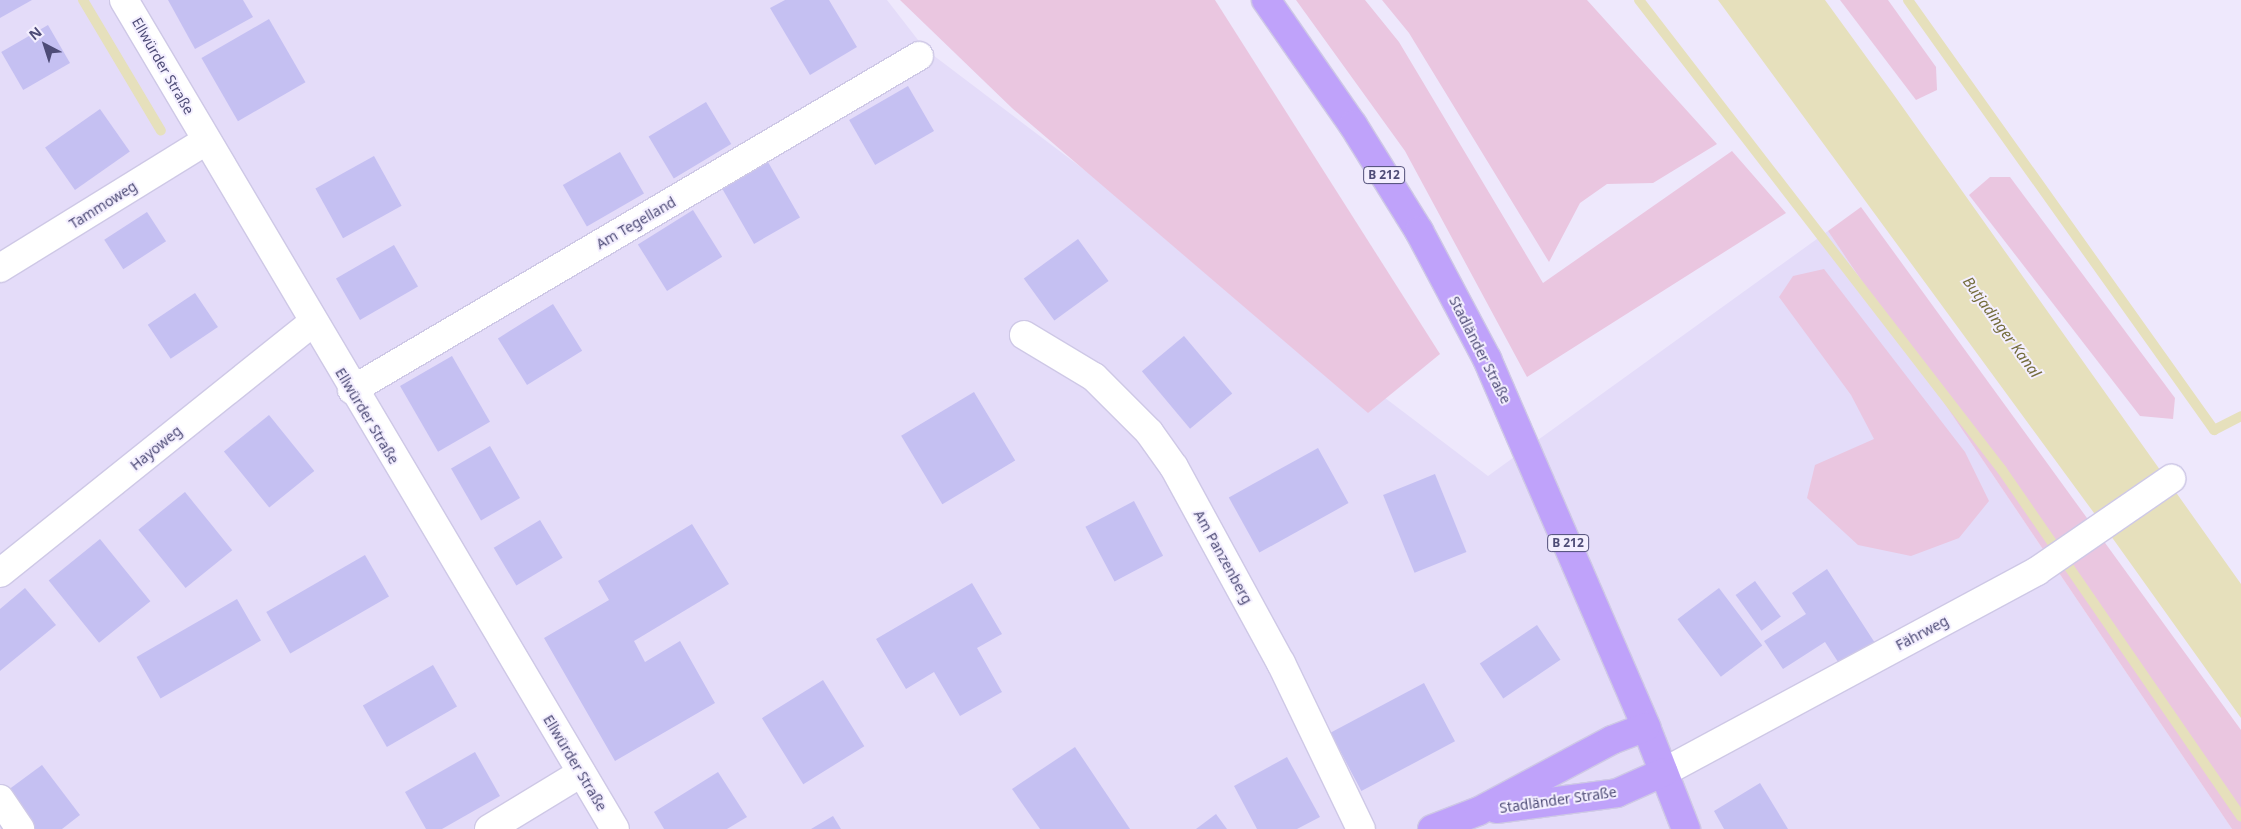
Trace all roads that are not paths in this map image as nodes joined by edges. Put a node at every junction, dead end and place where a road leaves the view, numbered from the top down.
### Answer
1 (124, 0) edge
2 (1266, 0) edge
3 (919, 56) dead end
4 (206, 141) junction
5 (0, 268) edge
6 (312, 323) junction
7 (1024, 335) dead end
8 (352, 390) junction
9 (2171, 479) dead end
10 (0, 573) edge
11 (1646, 727) junction
12 (1664, 772) junction
13 (581, 773) junction
14 (0, 799) edge
15 (1479, 811) junction
16 (20, 829) edge
17 (489, 829) edge
18 (615, 829) edge
19 (1361, 829) edge
20 (1432, 829) edge
21 (1686, 829) edge

1 - 4 street, Ellwürder Straße
2 - 11 main road, Stadländer Straße / B 212
3 - 8 street, Am Tegelland
4 - 5 street, Tammoweg
4 - 6 street, Ellwürder Straße
6 - 8 street, Ellwürder Straße
6 - 10 street, Hayoweg
7 - 19 street, Am Panzenberg
8 - 13 street, Ellwürder Straße
9 - 12 street, Fährweg
11 - 12 main road, Stadländer Straße / B 212
11 - 15 main road, Stadländer Straße
12 - 15 main road, Stadländer Straße
12 - 21 main road, Stadländer Straße / B 212
13 - 17 street
13 - 18 street, Ellwürder Straße
14 - 16 street
15 - 20 main road, Stadländer Straße

